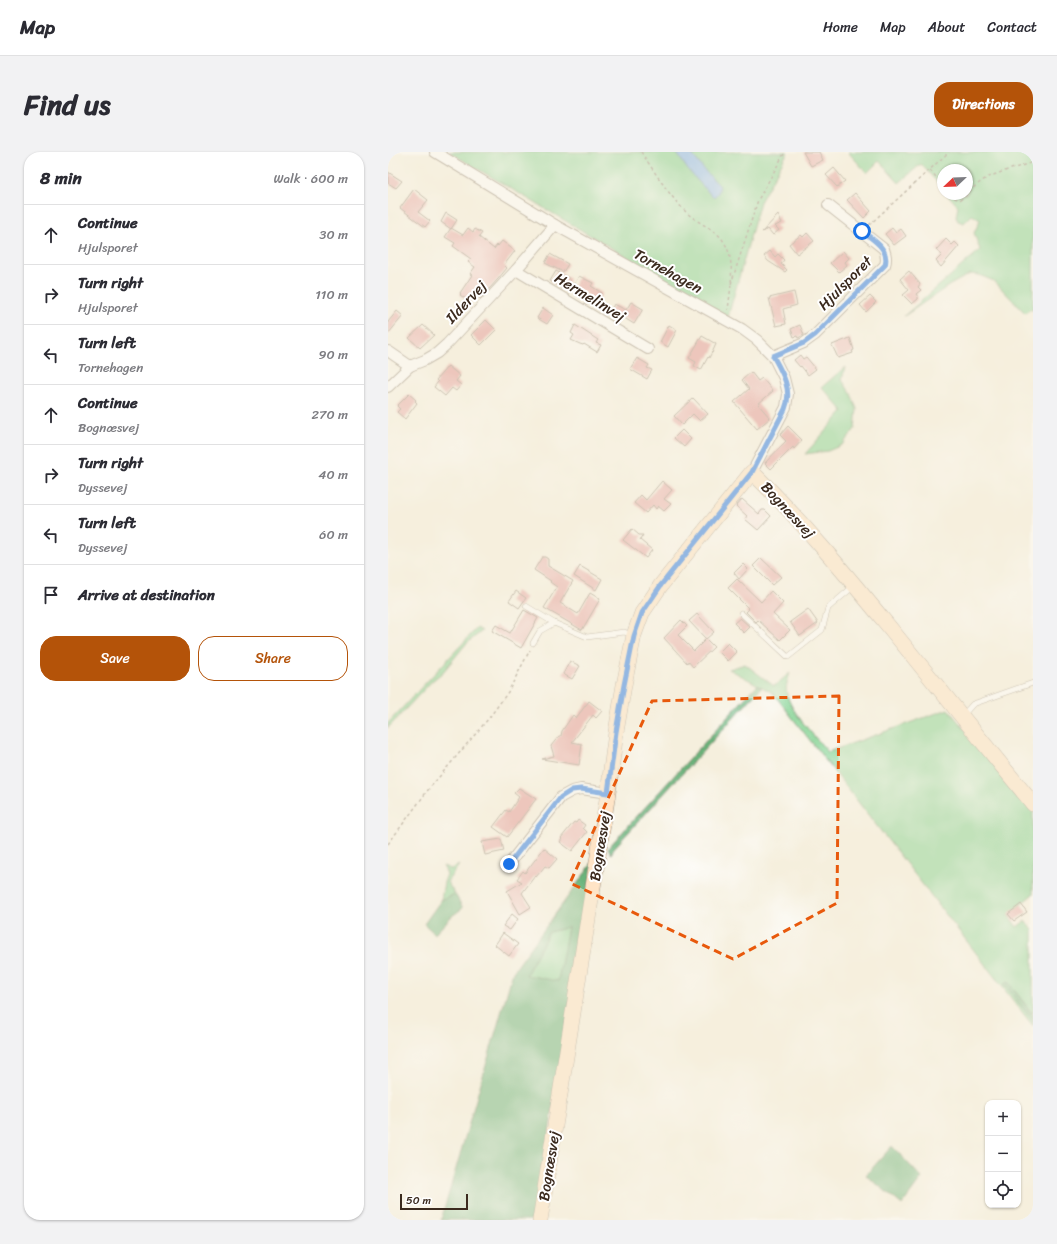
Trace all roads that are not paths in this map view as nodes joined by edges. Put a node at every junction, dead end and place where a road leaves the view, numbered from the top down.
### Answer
1 (435, 152) edge
2 (828, 205) dead end
3 (555, 225) junction
4 (516, 270) junction
5 (648, 349) dead end
6 (388, 351) edge
7 (773, 356) junction
8 (410, 366) junction
9 (388, 387) edge
10 (752, 472) junction
11 (855, 586) junction
12 (526, 606) dead end
13 (741, 613) dead end
14 (554, 623) junction
15 (634, 636) junction
16 (534, 643) road end
17 (1033, 683) edge
18 (963, 716) junction
19 (608, 793) junction
20 (1033, 804) edge
21 (509, 864) dead end
22 (540, 1220) edge

1 - 3 street, Tornehagen
2 - 7 street, Hjulsporet
3 - 4 street, Ildervej
3 - 7 street, Tornehagen
4 - 5 street, Hermelinvej
4 - 8 street, Ildervej
6 - 8 street
7 - 10 street, Tornehagen
8 - 9 street, Ildervej
10 - 11 street, Bognæsvej
10 - 15 street, Bognæsvej
11 - 13 lane
11 - 18 street, Bognæsvej
12 - 14 lane
14 - 15 lane
14 - 16 lane
15 - 19 street, Bognæsvej
17 - 18 lane
18 - 20 street, Bognæsvej
19 - 21 street
19 - 22 street, Bognæsvej

